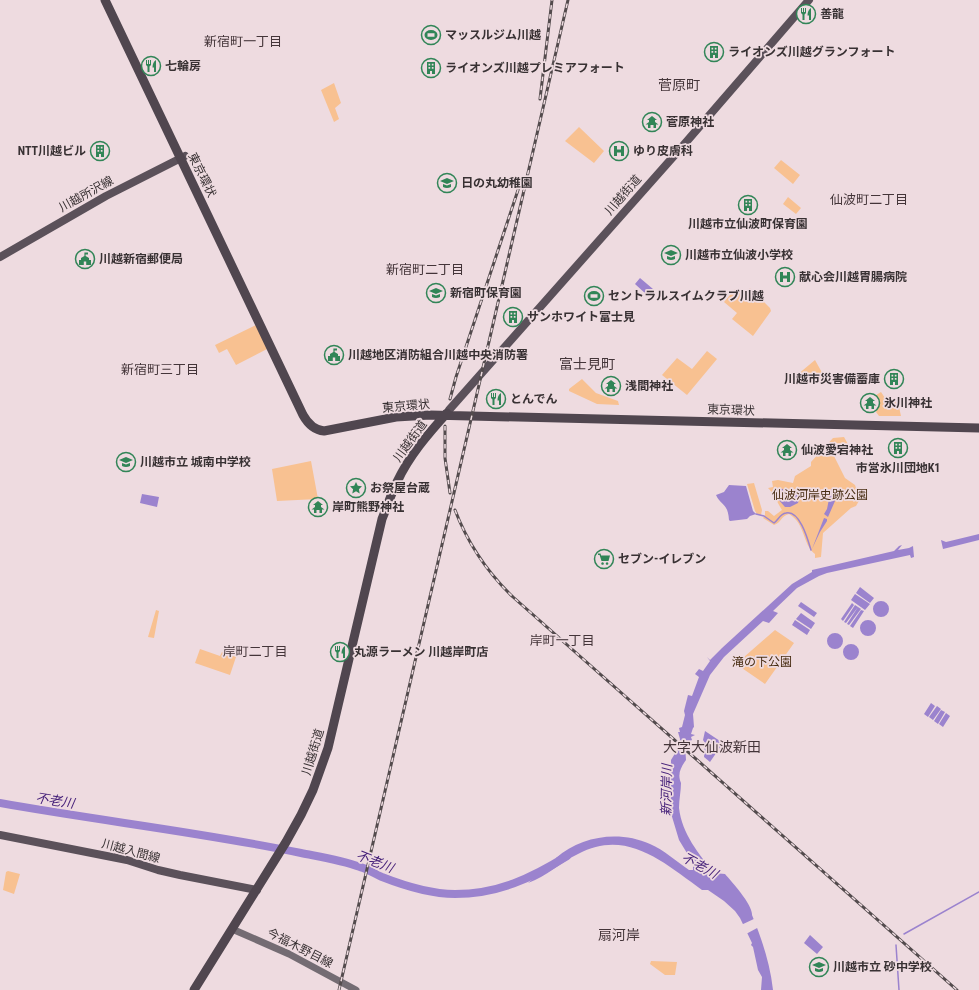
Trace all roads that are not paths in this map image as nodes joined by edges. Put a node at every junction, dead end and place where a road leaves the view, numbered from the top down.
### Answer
1 (105, 0) edge
2 (110, 0) edge
3 (809, 0) edge
4 (182, 157) junction
5 (0, 257) edge
6 (447, 413) junction
7 (479, 414) junction
8 (424, 416) junction
9 (979, 422) edge
10 (979, 428) edge
11 (431, 430) junction
12 (0, 835) edge
13 (257, 890) junction
14 (232, 929) junction
15 (194, 990) edge
16 (356, 990) edge

1 - 4 highway, 東京環状
2 - 4 highway, 東京環状
3 - 6 main road, 川越街道
4 - 5 main road, 川越所沢線
4 - 6 highway, 東京環状
4 - 8 highway, 東京環状
6 - 7 highway, 東京環状
6 - 8 highway, 東京環状
6 - 11 highway, 川越街道
7 - 9 highway, 東京環状
7 - 10 highway, 東京環状
8 - 11 highway
11 - 13 highway, 川越街道
12 - 13 main road, 川越入間線
13 - 14 highway, 川越街道
14 - 15 highway, 川越街道
14 - 16 main road, 今福木野目線

